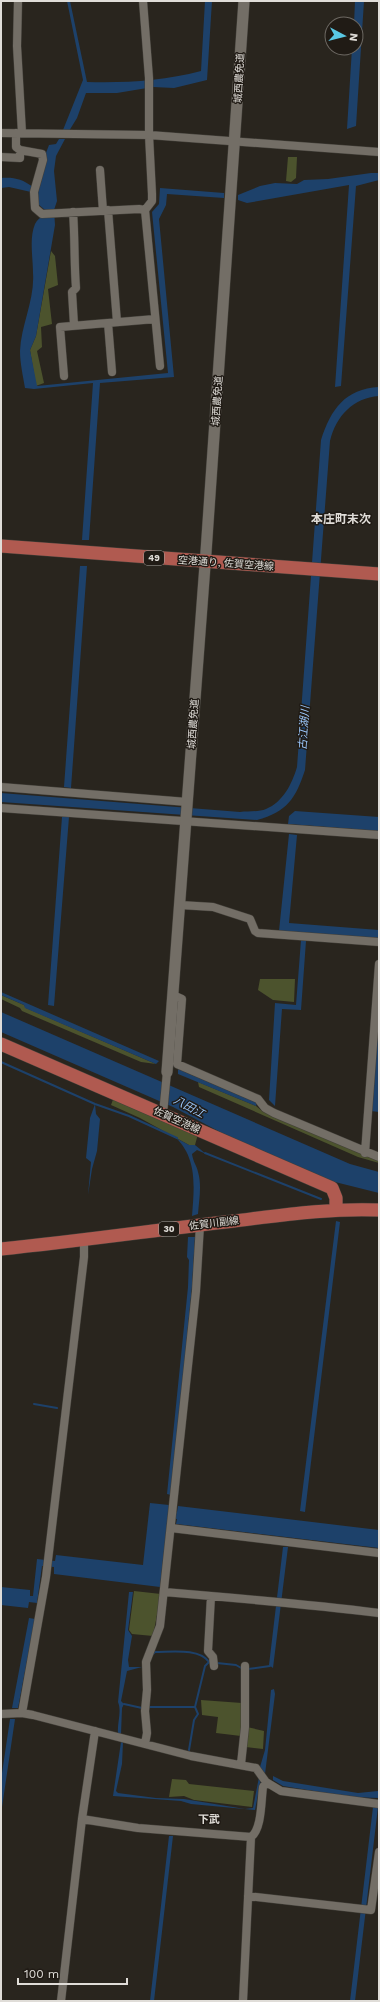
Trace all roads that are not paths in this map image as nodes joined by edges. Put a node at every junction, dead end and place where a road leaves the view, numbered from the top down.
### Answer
1 (18, 1) edge
2 (143, 1) edge
3 (244, 1) edge
4 (1, 133) edge
5 (19, 133) junction
6 (149, 135) junction
7 (235, 142) junction
8 (20, 150) junction
9 (379, 152) edge
10 (1, 157) edge
11 (100, 170) dead end
12 (106, 210) junction
13 (145, 210) junction
14 (73, 212) junction
15 (155, 319) junction
16 (117, 322) junction
17 (108, 323) junction
18 (74, 326) junction
19 (160, 366) dead end
20 (112, 372) dead end
21 (64, 376) dead end
22 (1, 546) edge
23 (205, 562) junction
24 (379, 574) edge
25 (1, 787) edge
26 (188, 802) junction
27 (1, 808) edge
28 (186, 822) junction
29 (379, 835) edge
30 (180, 905) junction
31 (379, 942) edge
32 (379, 964) edge
33 (173, 995) junction
34 (1, 1044) edge
35 (167, 1072) joint
36 (163, 1114) junction
37 (365, 1152) junction
38 (379, 1158) edge
39 (336, 1209) junction
40 (379, 1210) edge
41 (200, 1225) junction
42 (84, 1241) junction
43 (1, 1250) edge
44 (171, 1525) junction
45 (379, 1553) edge
46 (164, 1592) junction
47 (211, 1596) junction
48 (379, 1613) edge
49 (214, 1666) dead end
50 (245, 1666) dead end
51 (22, 1713) junction
52 (1, 1714) edge
53 (95, 1731) junction
54 (144, 1744) junction
55 (241, 1764) junction
56 (266, 1782) junction
57 (379, 1804) edge
58 (82, 1818) junction
59 (251, 1837) junction
60 (379, 1852) edge
61 (248, 1896) junction
62 (373, 1911) edge
63 (61, 2001) edge
64 (242, 2001) edge

1 - 5 street
2 - 6 street
3 - 7 street, 城西農免道
4 - 5 street
5 - 6 street
5 - 8 street
6 - 7 street
6 - 13 street
7 - 9 street
7 - 23 street, 城西農免道
8 - 10 street
8 - 14 street
11 - 12 street
12 - 13 street
12 - 14 street
12 - 16 street
13 - 15 street
14 - 18 street
15 - 16 street
15 - 19 street
16 - 17 street
17 - 18 street
17 - 20 street
18 - 21 street
22 - 23 main road, 空港通り, 佐賀空港線 / 49
23 - 24 main road, 空港通り, 佐賀空港線 / 49
23 - 26 street, 城西農免道
25 - 26 street
26 - 28 street, 城西農免道
27 - 28 street
28 - 29 street
28 - 30 street
30 - 31 street
30 - 33 street
32 - 37 street
33 - 35 street
33 - 37 street
34 - 36 main road, 佐賀空港線
35 - 36 street
36 - 39 main road, 佐賀空港線
37 - 38 street
39 - 40 main road, 佐賀川副線 / 30
39 - 41 main road, 佐賀川副線 / 30
41 - 42 main road, 佐賀川副線 / 30
41 - 44 street
42 - 43 main road, 佐賀川副線 / 30
42 - 51 street
44 - 45 street
44 - 46 street
46 - 47 street
46 - 54 street
47 - 48 street
47 - 49 street
50 - 55 street
51 - 52 street
51 - 53 street
53 - 54 street
53 - 58 street
54 - 55 street
55 - 56 street
56 - 57 street
56 - 59 street
58 - 59 street
58 - 63 street
59 - 61 street
60 - 62 street
61 - 62 street
61 - 64 street

